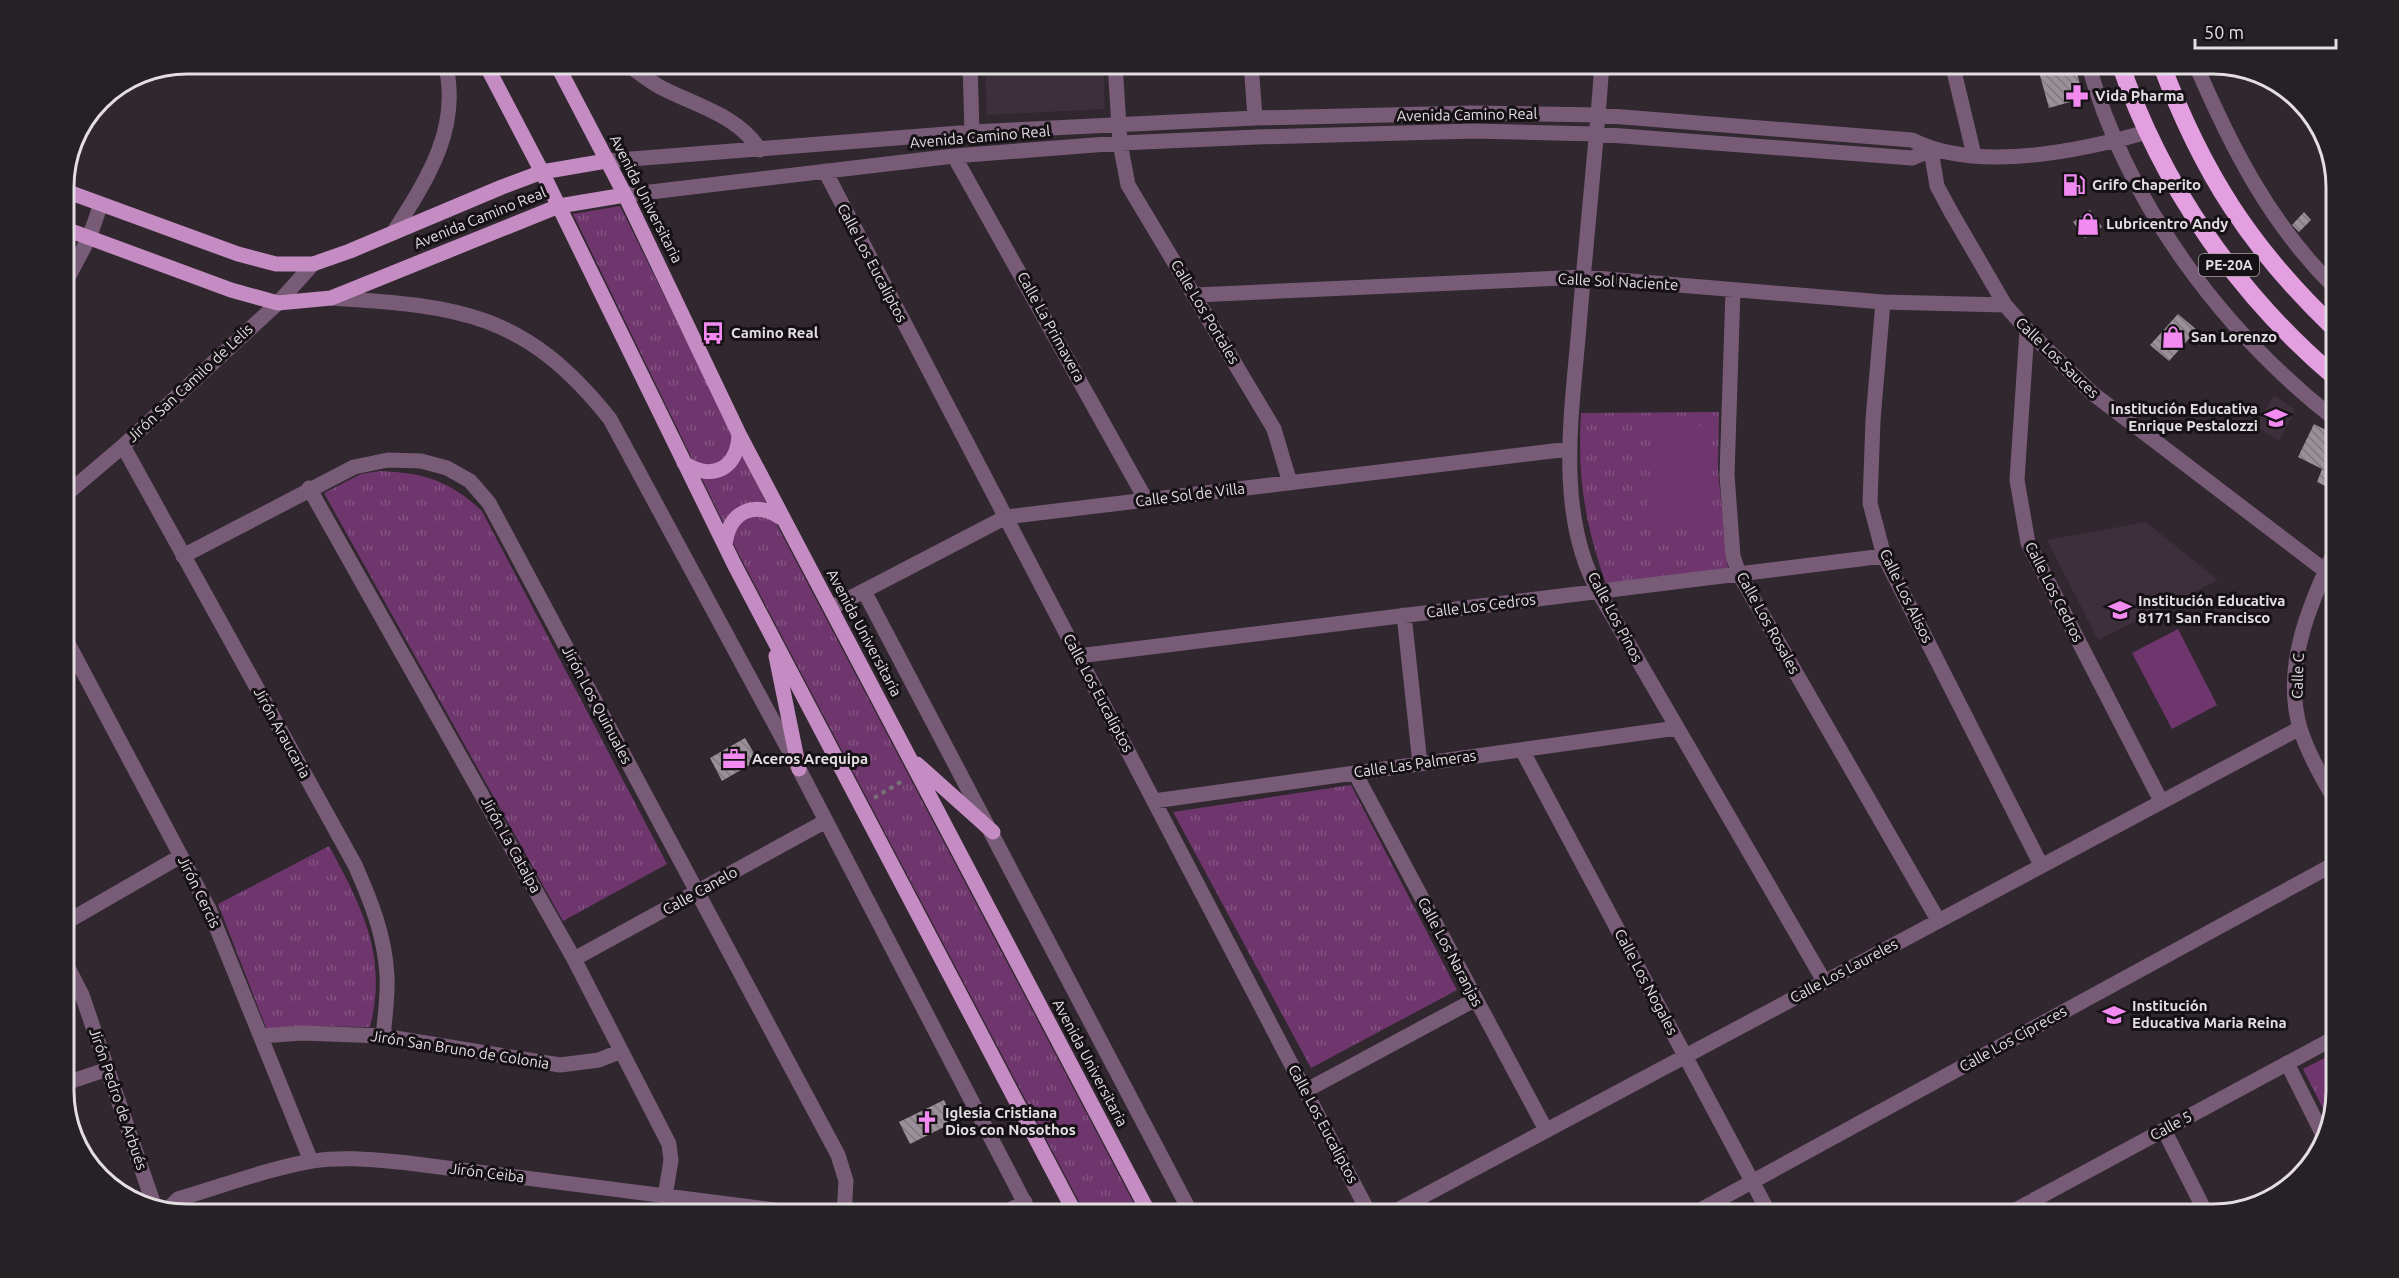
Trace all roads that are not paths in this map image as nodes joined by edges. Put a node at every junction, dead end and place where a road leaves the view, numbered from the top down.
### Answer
1 (446, 74) edge
2 (491, 74) edge
3 (562, 74) edge
4 (642, 74) edge
5 (970, 74) edge
6 (1116, 74) edge
7 (1252, 74) edge
8 (1601, 74) edge
9 (1955, 74) edge
10 (2092, 74) edge
11 (2124, 74) edge
12 (2165, 74) edge
13 (2200, 74) edge
14 (1598, 115) junction
15 (1255, 118) junction
16 (1119, 125) junction
17 (972, 132) junction
18 (2147, 132) junction
19 (1596, 134) junction
20 (2114, 141) junction
21 (1120, 143) junction
22 (760, 150) junction
23 (1931, 150) junction
24 (1974, 155) junction
25 (954, 156) junction
26 (606, 161) junction
27 (825, 171) junction
28 (542, 172) junction
29 (762, 178) junction
30 (74, 194) edge
31 (625, 195) junction
32 (101, 204) junction
33 (558, 206) junction
34 (74, 232) edge
35 (393, 233) junction
36 (89, 238) junction
37 (313, 264) junction
38 (74, 266) edge
39 (1583, 277) junction
40 (2325, 278) edge
41 (1733, 290) junction
42 (1196, 295) junction
43 (331, 298) junction
44 (1882, 302) junction
45 (278, 303) junction
46 (2005, 305) junction
47 (2325, 319) edge
48 (2026, 330) junction
49 (2325, 368) edge
50 (2325, 411) edge
51 (739, 434) junction
52 (123, 446) junction
53 (1569, 449) junction
54 (684, 463) junction
55 (1290, 483) junction
56 (74, 488) edge
57 (309, 488) junction
58 (1146, 500) junction
59 (1005, 517) junction
60 (783, 519) junction
61 (725, 545) junction
62 (183, 555) junction
63 (1884, 556) junction
64 (2325, 572) edge
65 (1739, 574) junction
66 (2325, 583) edge
67 (864, 591) junction
68 (1598, 591) junction
69 (831, 608) junction
70 (1404, 615) junction
71 (773, 638) junction
72 (74, 655) edge
73 (1078, 656) junction
74 (1677, 728) junction
75 (2300, 728) junction
76 (1522, 750) junction
77 (908, 756) junction
78 (1420, 764) junction
79 (799, 769) junction
80 (1355, 773) junction
81 (2326, 781) edge
82 (1154, 801) junction
83 (2161, 801) junction
84 (826, 821) junction
85 (993, 832) junction
86 (181, 856) junction
87 (2042, 865) junction
88 (2326, 869) edge
89 (697, 892) junction
90 (74, 918) edge
91 (1938, 920) junction
92 (574, 959) junction
93 (74, 979) edge
94 (1824, 981) junction
95 (1476, 999) junction
96 (261, 1036) junction
97 (383, 1036) junction
98 (2326, 1042) edge
99 (621, 1051) junction
100 (1685, 1056) junction
101 (2287, 1063) junction
102 (108, 1070) junction
103 (74, 1081) edge
104 (1305, 1091) junction
105 (2319, 1127) edge
106 (1546, 1130) junction
107 (2164, 1130) junction
108 (311, 1161) junction
109 (1752, 1182) junction
110 (665, 1195) junction
111 (152, 1198) edge
112 (2035, 1199) junction
113 (174, 1203) edge
114 (664, 1204) edge
115 (732, 1204) edge
116 (845, 1204) edge
117 (1025, 1204) edge
118 (1070, 1204) edge
119 (1144, 1204) edge
120 (1186, 1204) edge
121 (1364, 1204) edge
122 (1408, 1204) edge
123 (1711, 1204) edge
124 (1764, 1204) edge
125 (2026, 1204) edge
126 (2038, 1204) edge
127 (2201, 1204) edge

1 - 35 street
2 - 28 main road
3 - 26 main road, Avenida Universitaria
4 - 22 street
5 - 17 street
6 - 16 street, Calle Los Portales
7 - 15 street
8 - 14 street, Calle Los Pinos
9 - 24 street
10 - 20 street
11 - 18 highway, PE-20A
12 - 47 highway, PE-20A
13 - 40 street
14 - 15 street, Avenida Camino Real
14 - 19 street, Calle Los Pinos
14 - 23 street, Avenida Camino Real
15 - 16 street, Avenida Camino Real
16 - 17 street, Avenida Camino Real
16 - 21 street, Calle Los Portales
17 - 22 street, Avenida Camino Real
18 - 20 street, Avenida Camino Real
18 - 49 highway, PE-20A
19 - 21 street, Avenida Camino Real
19 - 23 street, Avenida Camino Real
19 - 39 street, Calle Los Pinos
20 - 24 street, Avenida Camino Real
20 - 50 street
21 - 25 street, Avenida Camino Real
21 - 42 street, Calle Los Portales
22 - 26 street, Avenida Camino Real
22 - 29 street
23 - 24 street, Avenida Camino Real
23 - 46 street, Calle Los Sauces
25 - 27 street, Avenida Camino Real
25 - 58 street, Calle La Primavera
26 - 28 main road, Avenida Camino Real
26 - 31 main road, Avenida Universitaria
27 - 29 street, Avenida Camino Real
27 - 59 street, Calle Los Eucaliptos
28 - 33 main road
28 - 35 main road, Avenida Camino Real
29 - 31 street, Avenida Camino Real
30 - 32 main road, Avenida Camino Real
31 - 33 main road, Avenida Camino Real
31 - 51 main road, Avenida Universitaria
32 - 36 street
32 - 37 main road, Avenida Camino Real
33 - 43 main road, Avenida Camino Real
33 - 54 main road
34 - 36 main road, Avenida Camino Real
35 - 37 main road, Avenida Camino Real
36 - 38 street
36 - 45 main road, Avenida Camino Real
37 - 45 street, Jirón San Camilo de Lelis
39 - 41 street, Calle Sol Naciente
39 - 42 street, Calle Sol Naciente
39 - 53 street, Calle Los Pinos
41 - 44 street, Calle Sol Naciente
41 - 65 street, Calle Los Rosales
42 - 55 street, Calle Los Portales
43 - 45 main road, Avenida Camino Real
43 - 79 street
44 - 46 street, Calle Sol Naciente
44 - 63 street, Calle Los Alisos
45 - 52 street, Jirón San Camilo de Lelis
46 - 48 street, Calle Los Sauces
48 - 64 street, Calle Los Sauces
48 - 83 street, Calle Los Cedros
51 - 54 main road
51 - 60 main road, Avenida Universitaria
52 - 56 street, Jirón San Camilo de Lelis
52 - 62 street, Jirón Araucaria
53 - 55 street, Calle Sol de Villa
53 - 68 street, Calle Los Pinos
54 - 61 main road
55 - 58 street, Calle Sol de Villa
57 - 62 street, Jirón Los Quinuales
57 - 89 street, Jirón Los Quinuales
57 - 92 street, Jirón La Catalpa
58 - 59 street, Calle Sol de Villa
59 - 67 street, Calle Sol de Villa
59 - 73 street, Calle Los Eucaliptos
60 - 61 main road
60 - 69 main road, Avenida Universitaria
61 - 71 main road
62 - 97 street, Jirón Araucaria
63 - 65 street, Calle Los Cedros
63 - 87 street, Calle Los Alisos
65 - 68 street, Calle Los Cedros
65 - 91 street, Calle Los Rosales
66 - 75 street, Calle C
67 - 69 street, Calle Sol de Villa
67 - 85 street, Avenida Universitaria
68 - 70 street, Calle Los Cedros
68 - 74 street, Calle Los Pinos
69 - 77 main road, Avenida Universitaria
70 - 73 street, Calle Los Cedros
70 - 78 street
71 - 79 main road
71 - 118 main road
72 - 86 street, Jirón Cercis
73 - 82 street, Calle Los Eucaliptos
74 - 76 street, Calle Las Palmeras
74 - 94 street, Calle Los Pinos
75 - 81 street, Calle C
75 - 83 street, Calle Los Laureles
76 - 78 street, Calle Las Palmeras
76 - 100 street, Calle Los Nogales
77 - 85 main road
77 - 119 main road, Avenida Universitaria
78 - 80 street, Calle Las Palmeras
79 - 84 street
80 - 82 street, Calle Las Palmeras
80 - 95 street, Calle Los Naranjas
82 - 104 street, Calle Los Eucaliptos
83 - 87 street, Calle Los Laureles
84 - 89 street, Calle Canelo
84 - 117 street
85 - 120 street, Avenida Universitaria
86 - 90 street
86 - 96 street, Jirón Cercis
87 - 91 street, Calle Los Laureles
88 - 109 street, Calle Los Cipreces
89 - 92 street, Calle Canelo
89 - 116 street, Jirón Los Quinuales
91 - 94 street, Calle Los Laureles
92 - 99 street, Jirón La Catalpa
93 - 102 street, Jirón Pedro de Arbués
94 - 100 street, Calle Los Laureles
95 - 104 street
95 - 106 street, Calle Los Naranjas
96 - 97 street, Jirón San Bruno de Colonia
96 - 108 street, Jirón Cercis
97 - 99 street, Jirón San Bruno de Colonia
98 - 101 street, Calle 5
99 - 110 street, Jirón La Catalpa
100 - 106 street, Calle Los Laureles
100 - 109 street, Calle Los Nogales
101 - 105 street
101 - 107 street, Calle 5
102 - 103 street
102 - 111 street, Jirón Pedro de Arbués
104 - 121 street, Calle Los Eucaliptos
106 - 122 street, Calle Los Laureles
107 - 112 street, Calle 5
107 - 127 street
108 - 110 street, Jirón Ceiba
108 - 113 street, Jirón Ceiba
109 - 123 street, Calle Los Cipreces
109 - 124 street, Calle Los Nogales
110 - 114 street, Jirón La Catalpa
110 - 115 street, Jirón Ceiba
112 - 125 street, Calle 5
112 - 126 street

